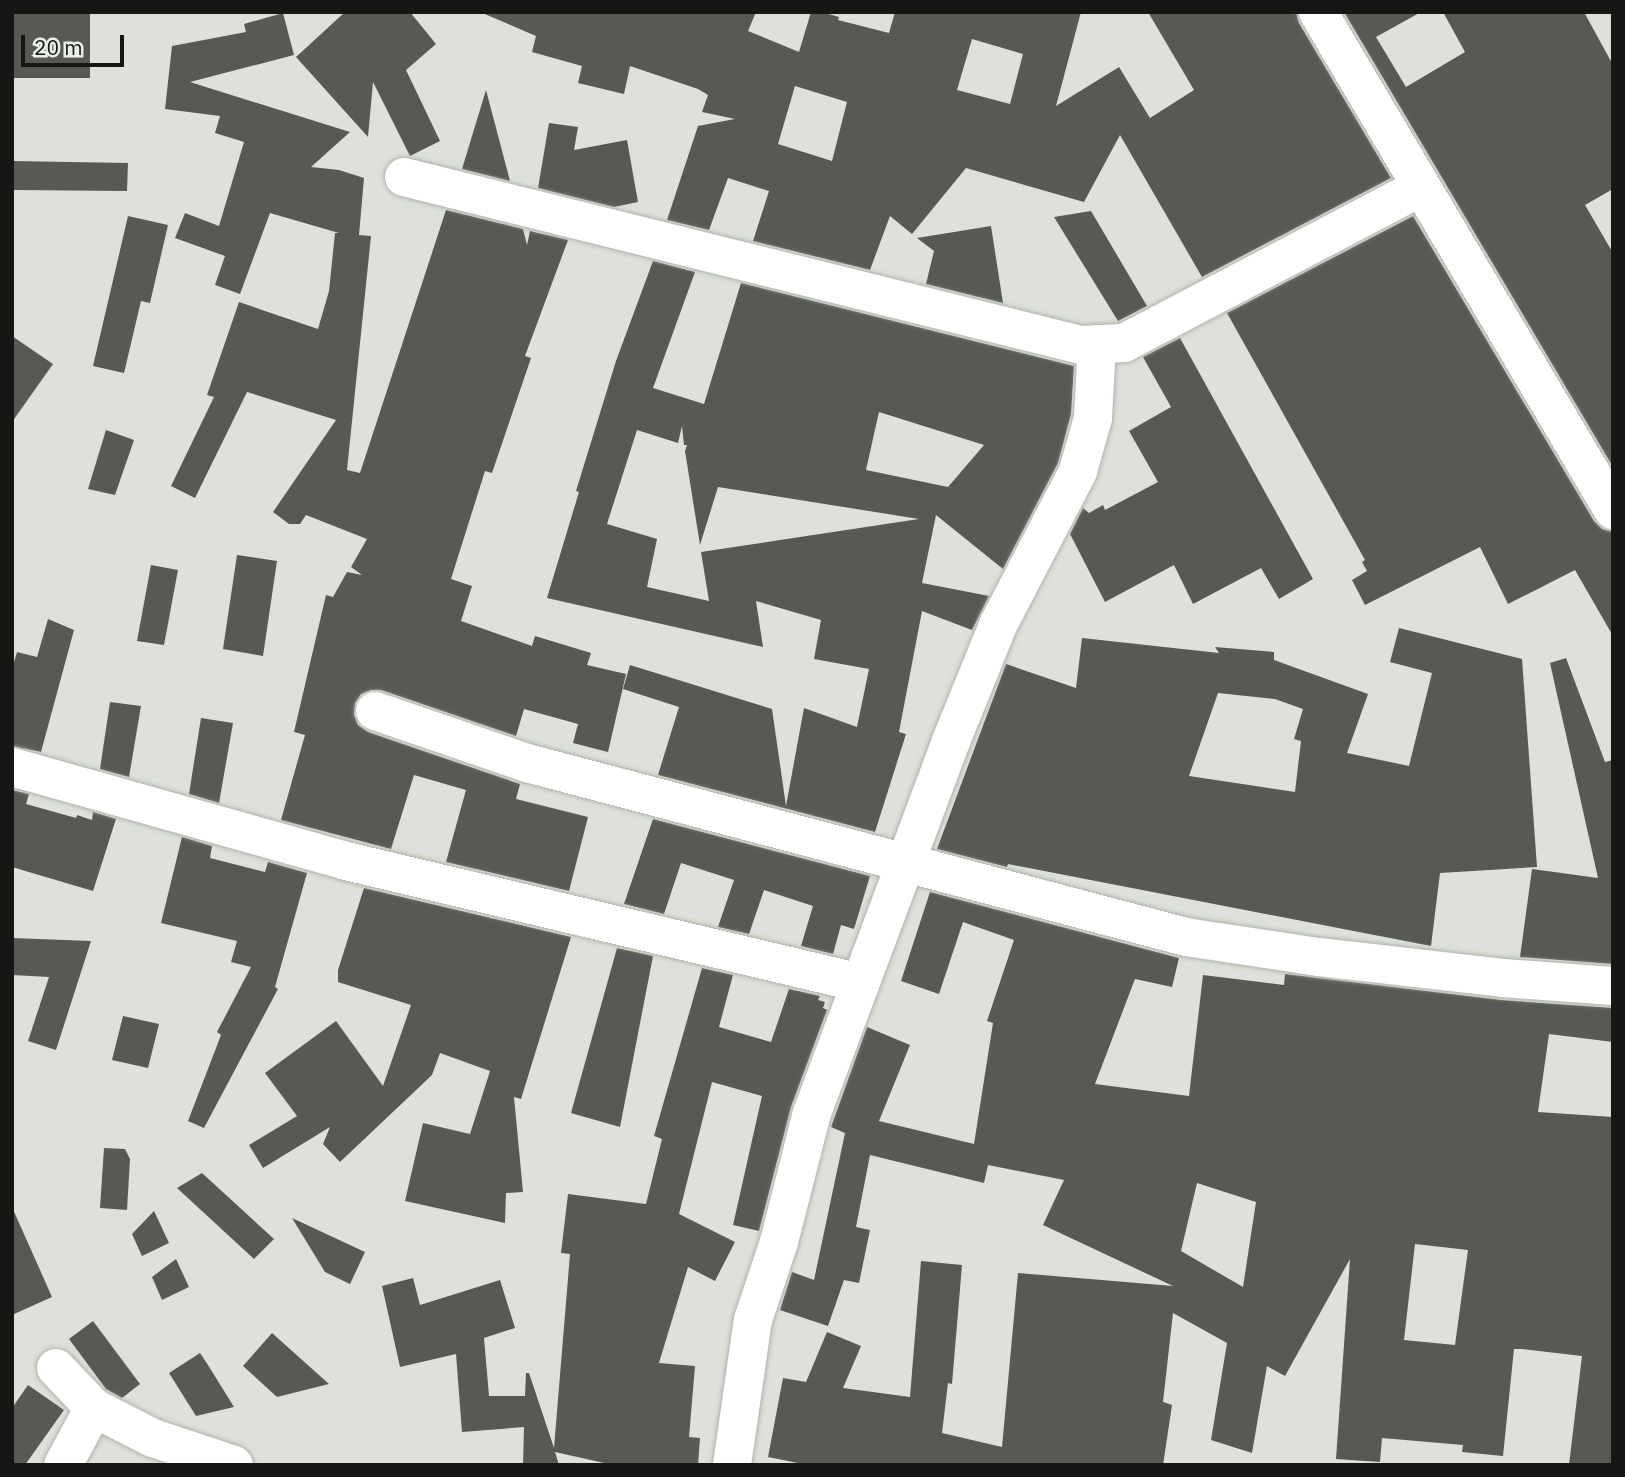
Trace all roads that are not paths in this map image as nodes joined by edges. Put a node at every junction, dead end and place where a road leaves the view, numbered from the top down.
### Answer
1 (1318, 12) edge
2 (404, 177) dead end
3 (1421, 187) junction
4 (1097, 344) junction
5 (1613, 510) edge
6 (374, 711) dead end
7 (12, 767) edge
8 (905, 862) junction
9 (861, 983) junction
10 (1613, 986) edge
11 (56, 1368) dead end
12 (94, 1408) junction
13 (63, 1465) edge
14 (234, 1465) edge
15 (732, 1465) edge

1 - 3 street
2 - 4 street
3 - 4 street
3 - 5 street
4 - 8 street
6 - 8 street
7 - 9 street
8 - 9 street
8 - 10 street
9 - 15 street
11 - 12 street
12 - 13 street
12 - 14 street

